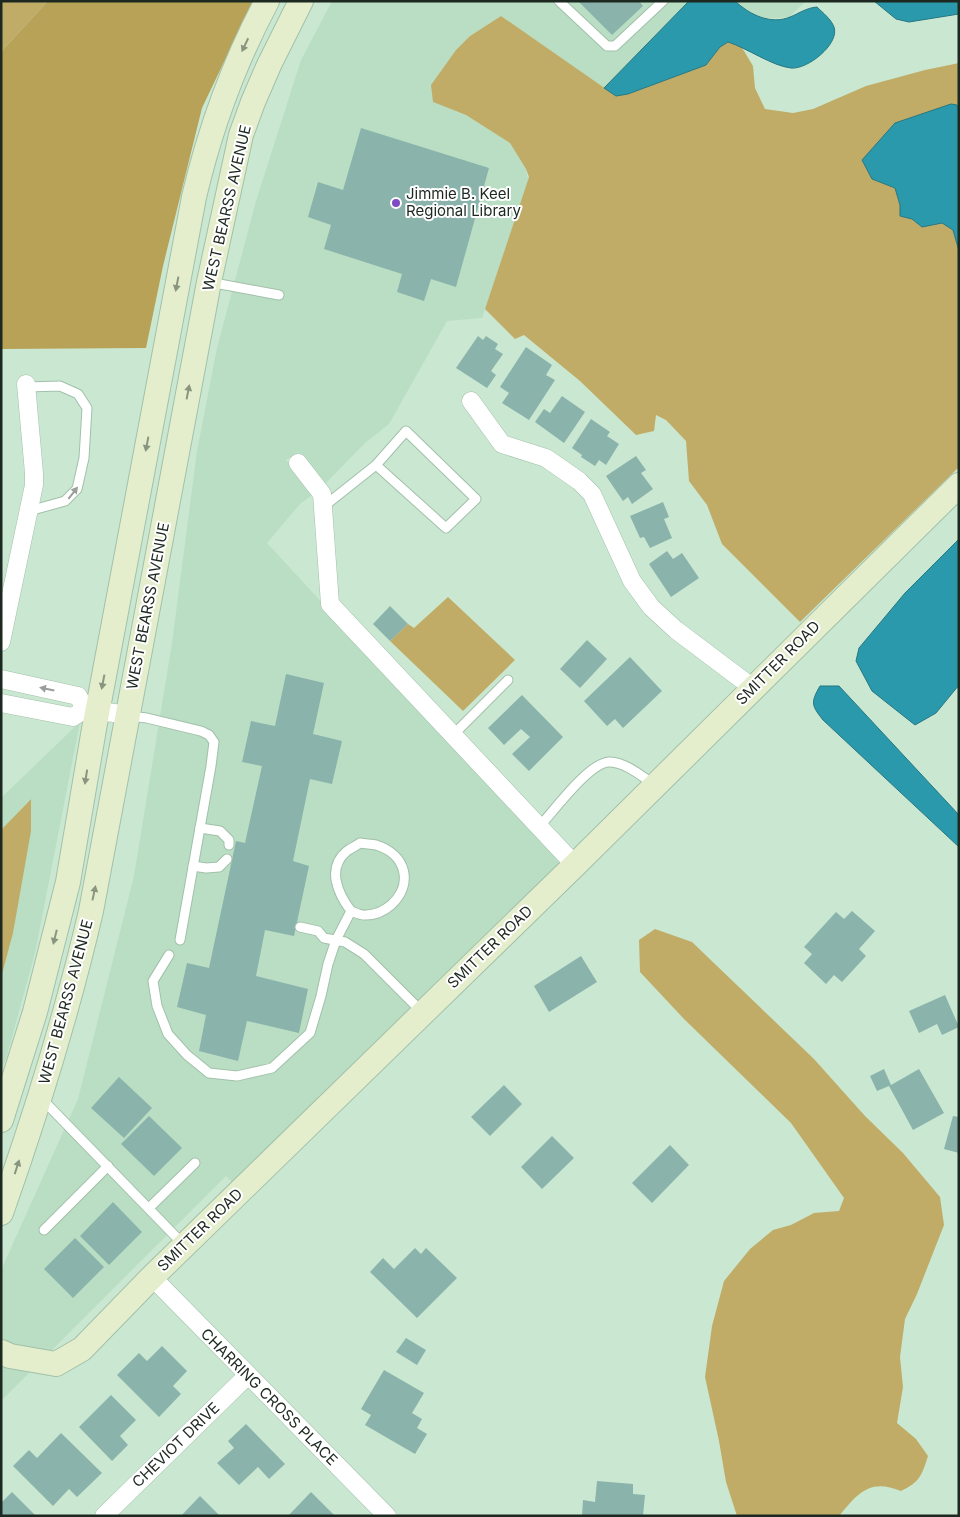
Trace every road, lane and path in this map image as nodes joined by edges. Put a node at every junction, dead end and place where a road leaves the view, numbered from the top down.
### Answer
1 (267, 1) edge
2 (301, 1) edge
3 (559, 1) edge
4 (662, 1) edge
5 (212, 128) junction
6 (209, 282) junction
7 (279, 295) dead end
8 (26, 385) joint
9 (471, 400) dead end
10 (298, 463) dead end
11 (376, 465) junction
12 (959, 484) edge
13 (323, 507) junction
14 (30, 511) junction
15 (1, 642) edge
16 (1, 679) edge
17 (508, 680) dead end
18 (753, 688) junction
19 (1, 703) edge
20 (91, 710) junction
21 (128, 716) junction
22 (453, 735) junction
23 (655, 786) junction
24 (539, 827) junction
25 (200, 828) junction
26 (229, 845) dead end
27 (227, 859) dead end
28 (575, 865) junction
29 (194, 866) junction
30 (351, 911) junction
31 (300, 927) dead end
32 (180, 940) dead end
33 (336, 940) junction
34 (168, 955) dead end
35 (423, 1013) junction
36 (8, 1078) edge
37 (40, 1097) junction
38 (1, 1120) edge
39 (195, 1163) dead end
40 (108, 1166) junction
41 (149, 1208) junction
42 (1, 1213) edge
43 (44, 1230) dead end
44 (185, 1245) junction
45 (152, 1277) junction
46 (1, 1352) edge
47 (248, 1375) junction
48 (104, 1516) edge
49 (387, 1516) edge

1 -> 5 main road, WEST BEARSS AVENUE
2 - 6 main road, WEST BEARSS AVENUE
3 - 4 lane
5 - 6 main road
5 -> 20 main road, WEST BEARSS AVENUE
6 - 7 lane
21 -> 6 main road, WEST BEARSS AVENUE
8 - 14 street
14 -> 8 lane
9 - 18 street
10 - 13 street
11 - 11 lane
11 - 13 lane
12 - 18 main road, SMITTER ROAD
13 - 22 street
14 - 15 street
20 -> 16 street
17 - 22 lane
18 - 23 main road, SMITTER ROAD
19 - 20 street
20 - 21 street
20 -> 36 main road, WEST BEARSS AVENUE
21 - 25 lane
37 -> 21 main road, WEST BEARSS AVENUE
22 - 24 street
23 - 24 lane
23 - 28 main road, SMITTER ROAD
24 - 28 street
25 - 26 lane
25 - 29 lane
27 - 29 lane
28 - 35 main road, SMITTER ROAD
29 - 32 lane
30 - 30 lane
30 - 33 lane
31 - 33 lane
33 - 34 lane
33 - 35 lane
35 - 44 main road, SMITTER ROAD
36 - 38 main road, WEST BEARSS AVENUE
37 - 40 lane
42 -> 37 main road, WEST BEARSS AVENUE
39 - 41 lane
40 - 41 lane
40 - 43 lane
41 - 44 lane
44 - 45 main road, SMITTER ROAD
45 - 46 main road, SMITTER ROAD
45 - 47 street, CHARRING CROSS PLACE
47 - 48 street, CHEVIOT DRIVE
47 - 49 street, CHARRING CROSS PLACE

